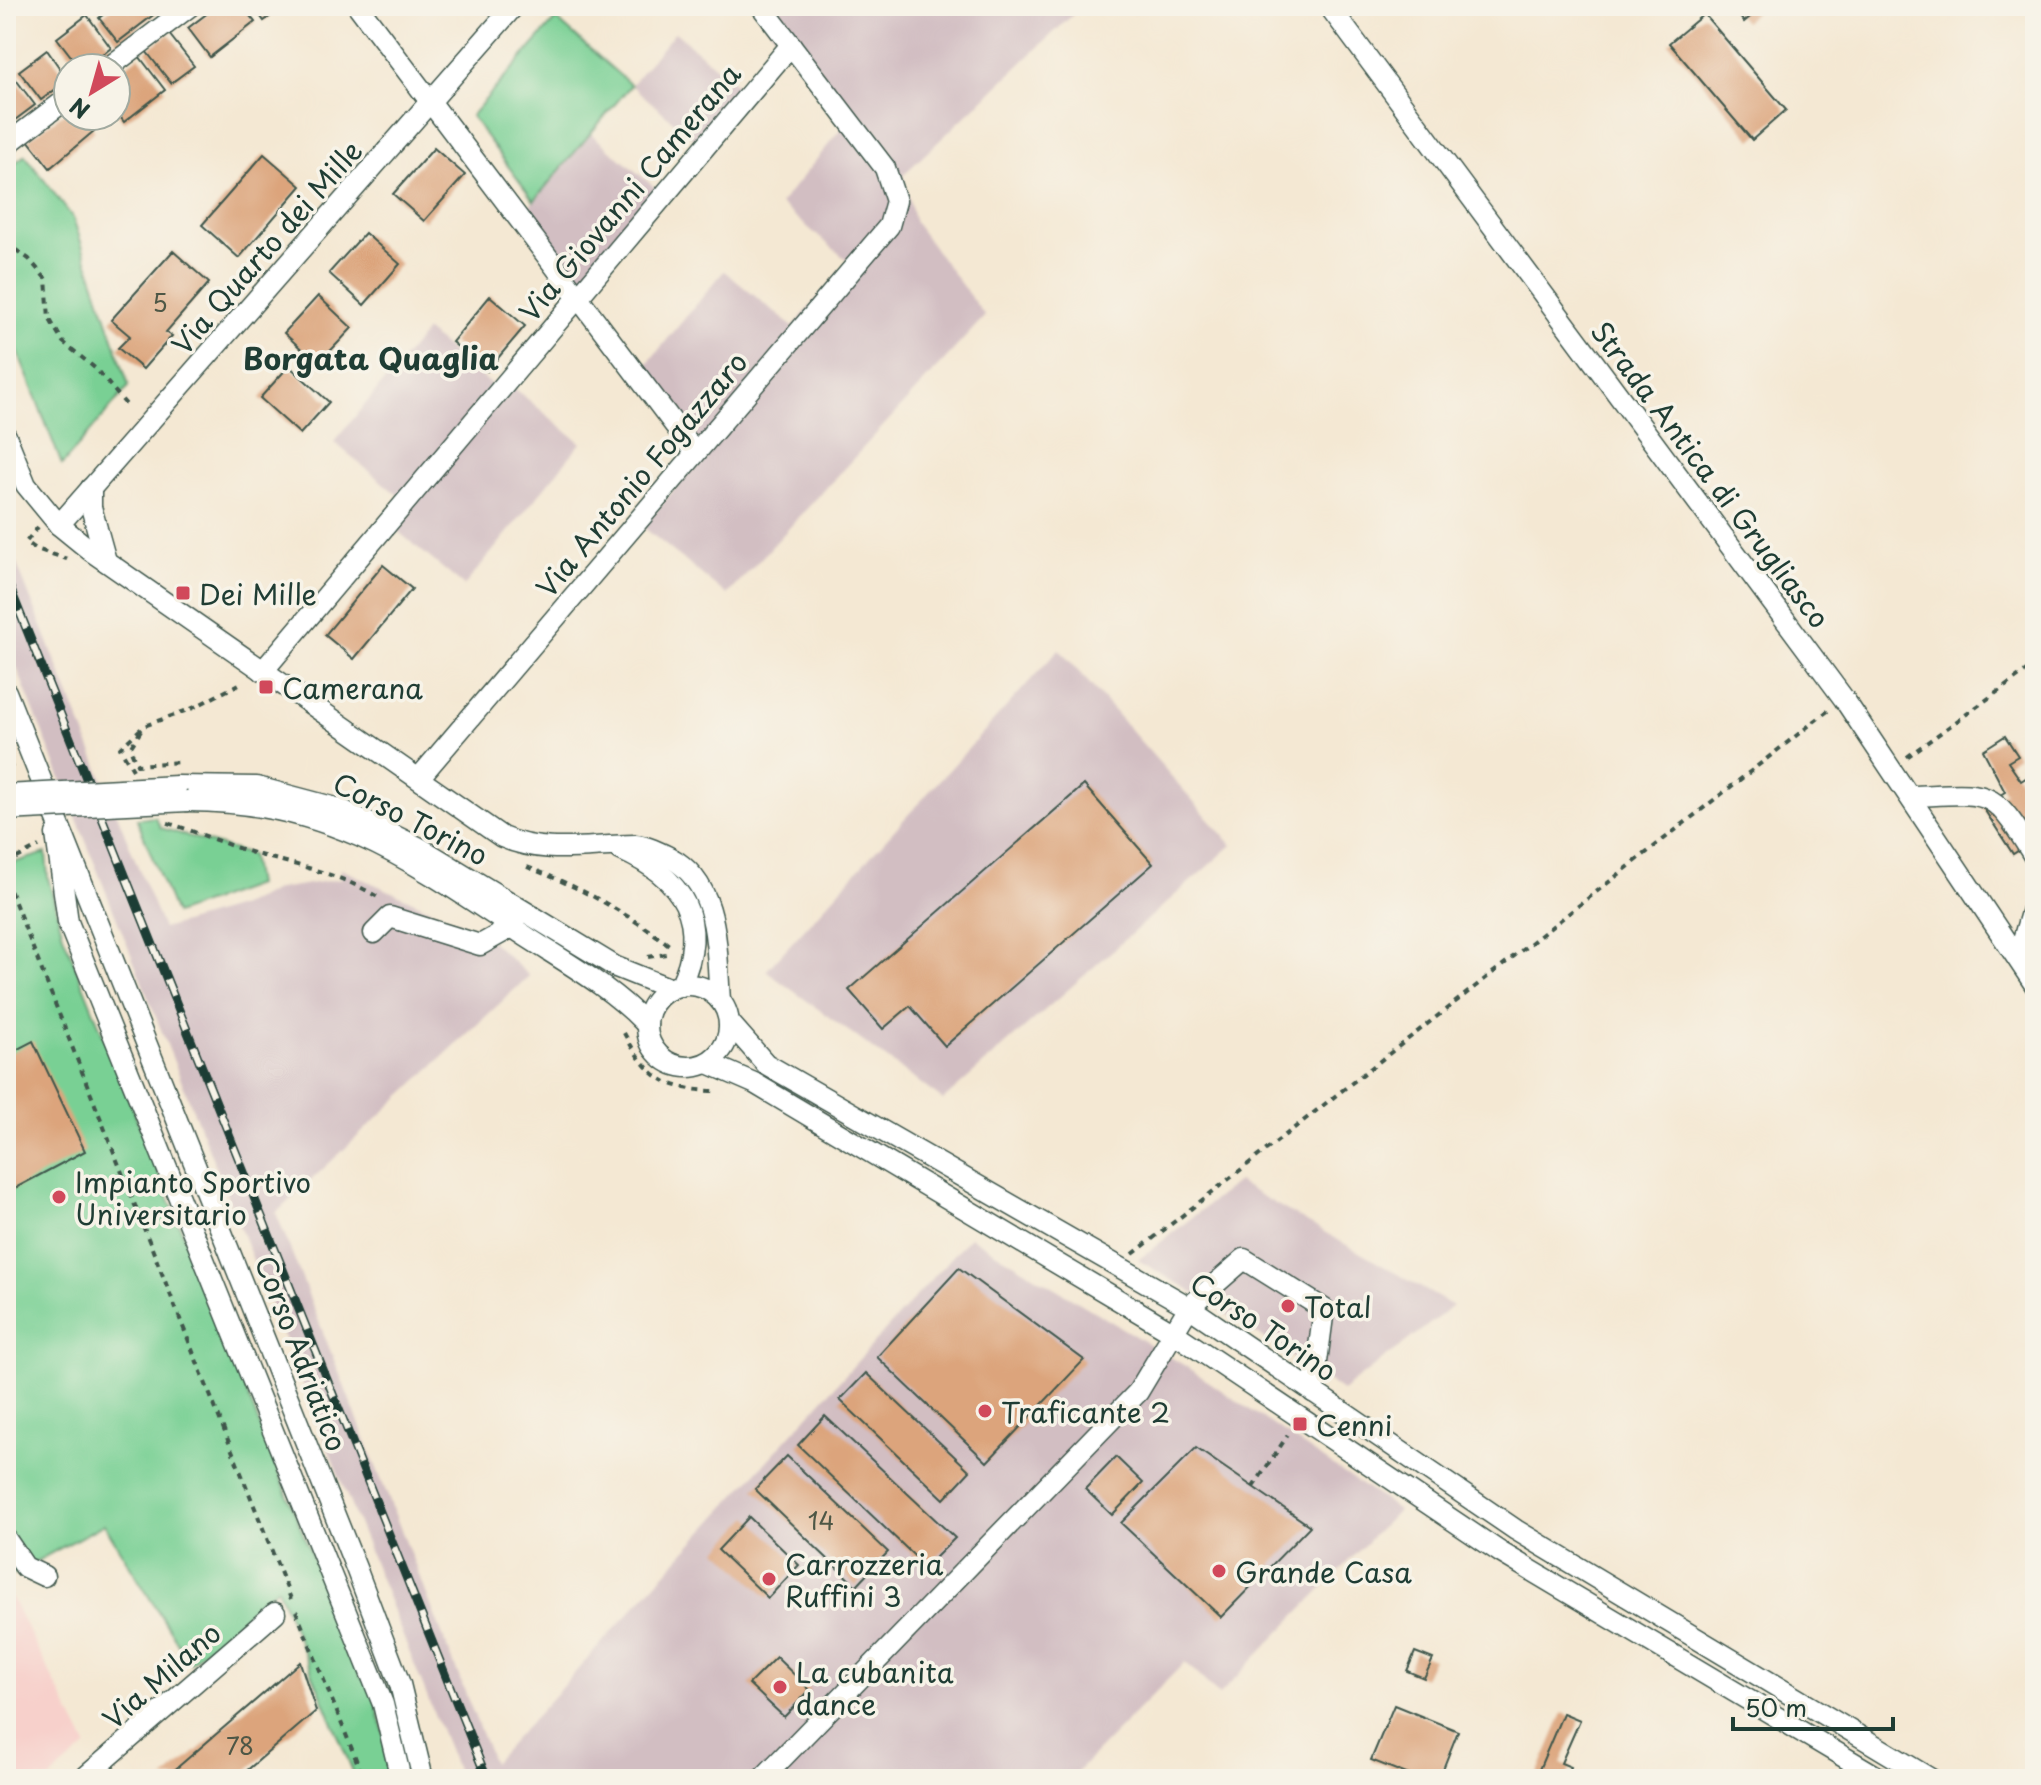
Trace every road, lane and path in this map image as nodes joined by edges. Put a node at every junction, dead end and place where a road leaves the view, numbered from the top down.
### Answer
1 (190, 6) edge
2 (358, 6) edge
3 (514, 6) edge
4 (761, 6) edge
5 (1329, 6) edge
6 (791, 45) junction
7 (129, 52) edge
8 (430, 101) junction
9 (52, 110) edge
10 (6, 145) edge
11 (6, 243) edge
12 (577, 296) junction
13 (129, 408) dead end
14 (6, 436) edge
15 (695, 452) junction
16 (91, 488) junction
17 (59, 525) junction
18 (106, 561) junction
19 (2035, 665) edge
20 (263, 671) junction
21 (236, 685) dead end
22 (6, 692) edge
23 (1844, 699) junction
24 (144, 726) junction
25 (6, 756) edge
26 (180, 762) dead end
27 (1892, 767) junction
28 (6, 774) edge
29 (419, 778) junction
30 (143, 788) junction
31 (183, 793) junction
32 (6, 795) edge
33 (1912, 796) junction
34 (6, 810) edge
35 (164, 822) dead end
36 (47, 827) junction
37 (616, 848) junction
38 (2035, 858) edge
39 (515, 863) dead end
40 (6, 864) edge
41 (6, 880) edge
42 (2035, 899) edge
43 (384, 900) dead end
44 (515, 916) junction
45 (374, 933) dead end
46 (639, 957) dead end
47 (2018, 957) junction
48 (2035, 985) edge
49 (675, 987) junction
50 (720, 1000) junction
51 (730, 1023) junction
52 (647, 1025) junction
53 (708, 1063) junction
54 (238, 1266) junction
55 (1117, 1266) junction
56 (212, 1271) junction
57 (1189, 1307) junction
58 (1174, 1333) junction
59 (1313, 1392) junction
60 (1288, 1435) dead end
61 (1253, 1487) dead end
62 (6, 1539) edge
63 (44, 1576) dead end
64 (275, 1613) dead end
65 (83, 1779) edge
66 (364, 1779) edge
67 (401, 1779) edge
68 (423, 1779) edge
69 (762, 1779) edge
70 (1881, 1779) edge
71 (1931, 1779) edge

1 - 7 street
2 - 8 street
3 - 8 street, Via Quarto dei Mille
4 - 6 street
5 - 23 street, Strada Antica di Grugliasco
6 - 12 street, Via Giovanni Camerana
6 - 15 street, Via Antonio Fogazzaro
8 - 12 street
8 - 16 street, Via Quarto dei Mille
9 - 10 street
11 - 13 path
12 - 15 street
12 - 20 street, Via Giovanni Camerana
14 - 17 street
15 - 29 street, Via Antonio Fogazzaro
16 - 17 street, Via Quarto dei Mille
16 - 18 street
17 - 18 street
18 - 20 street
19 - 27 path
20 - 29 street
21 - 24 path
22 - 36 street, Corso Adriatico
23 - 27 street, Strada Antica di Grugliasco
23 - 55 path
24 - 26 path
24 - 30 path
25 - 28 path
27 - 33 street, Strada Antica di Grugliasco
29 - 37 street
30 - 31 street, Corso Torino, bridge
30 - 32 street, Corso Torino, bridge
31 - 34 street, Corso Torino, bridge
31 - 44 street, Corso Torino
33 - 38 street
33 - 47 street, Strada Antica di Grugliasco
35 - 43 path
36 - 40 path
36 - 54 street, Corso Adriatico
36 - 56 street, Corso Adriatico
37 - 49 street
37 - 50 street
39 - 46 path
41 - 66 path
42 - 47 street
44 - 45 street
44 - 49 street, Corso Torino
44 - 52 street, Corso Torino
47 - 48 street, Strada Antica di Grugliasco
49 - 50 street, Corso Torino
49 - 52 street
50 - 51 street, Corso Torino
51 - 53 street
51 - 55 street, Corso Torino
52 - 53 street, Corso Torino
53 - 58 street, Corso Torino
54 - 56 street
54 - 68 street, Corso Adriatico
55 - 57 street, Corso Torino
56 - 67 street, Corso Adriatico
57 - 58 street
57 - 59 street, Corso Torino
57 - 59 street
58 - 69 street
58 - 70 street, Corso Torino
59 - 71 street, Corso Torino
60 - 61 path
62 - 63 street
64 - 65 street, Via Milano

